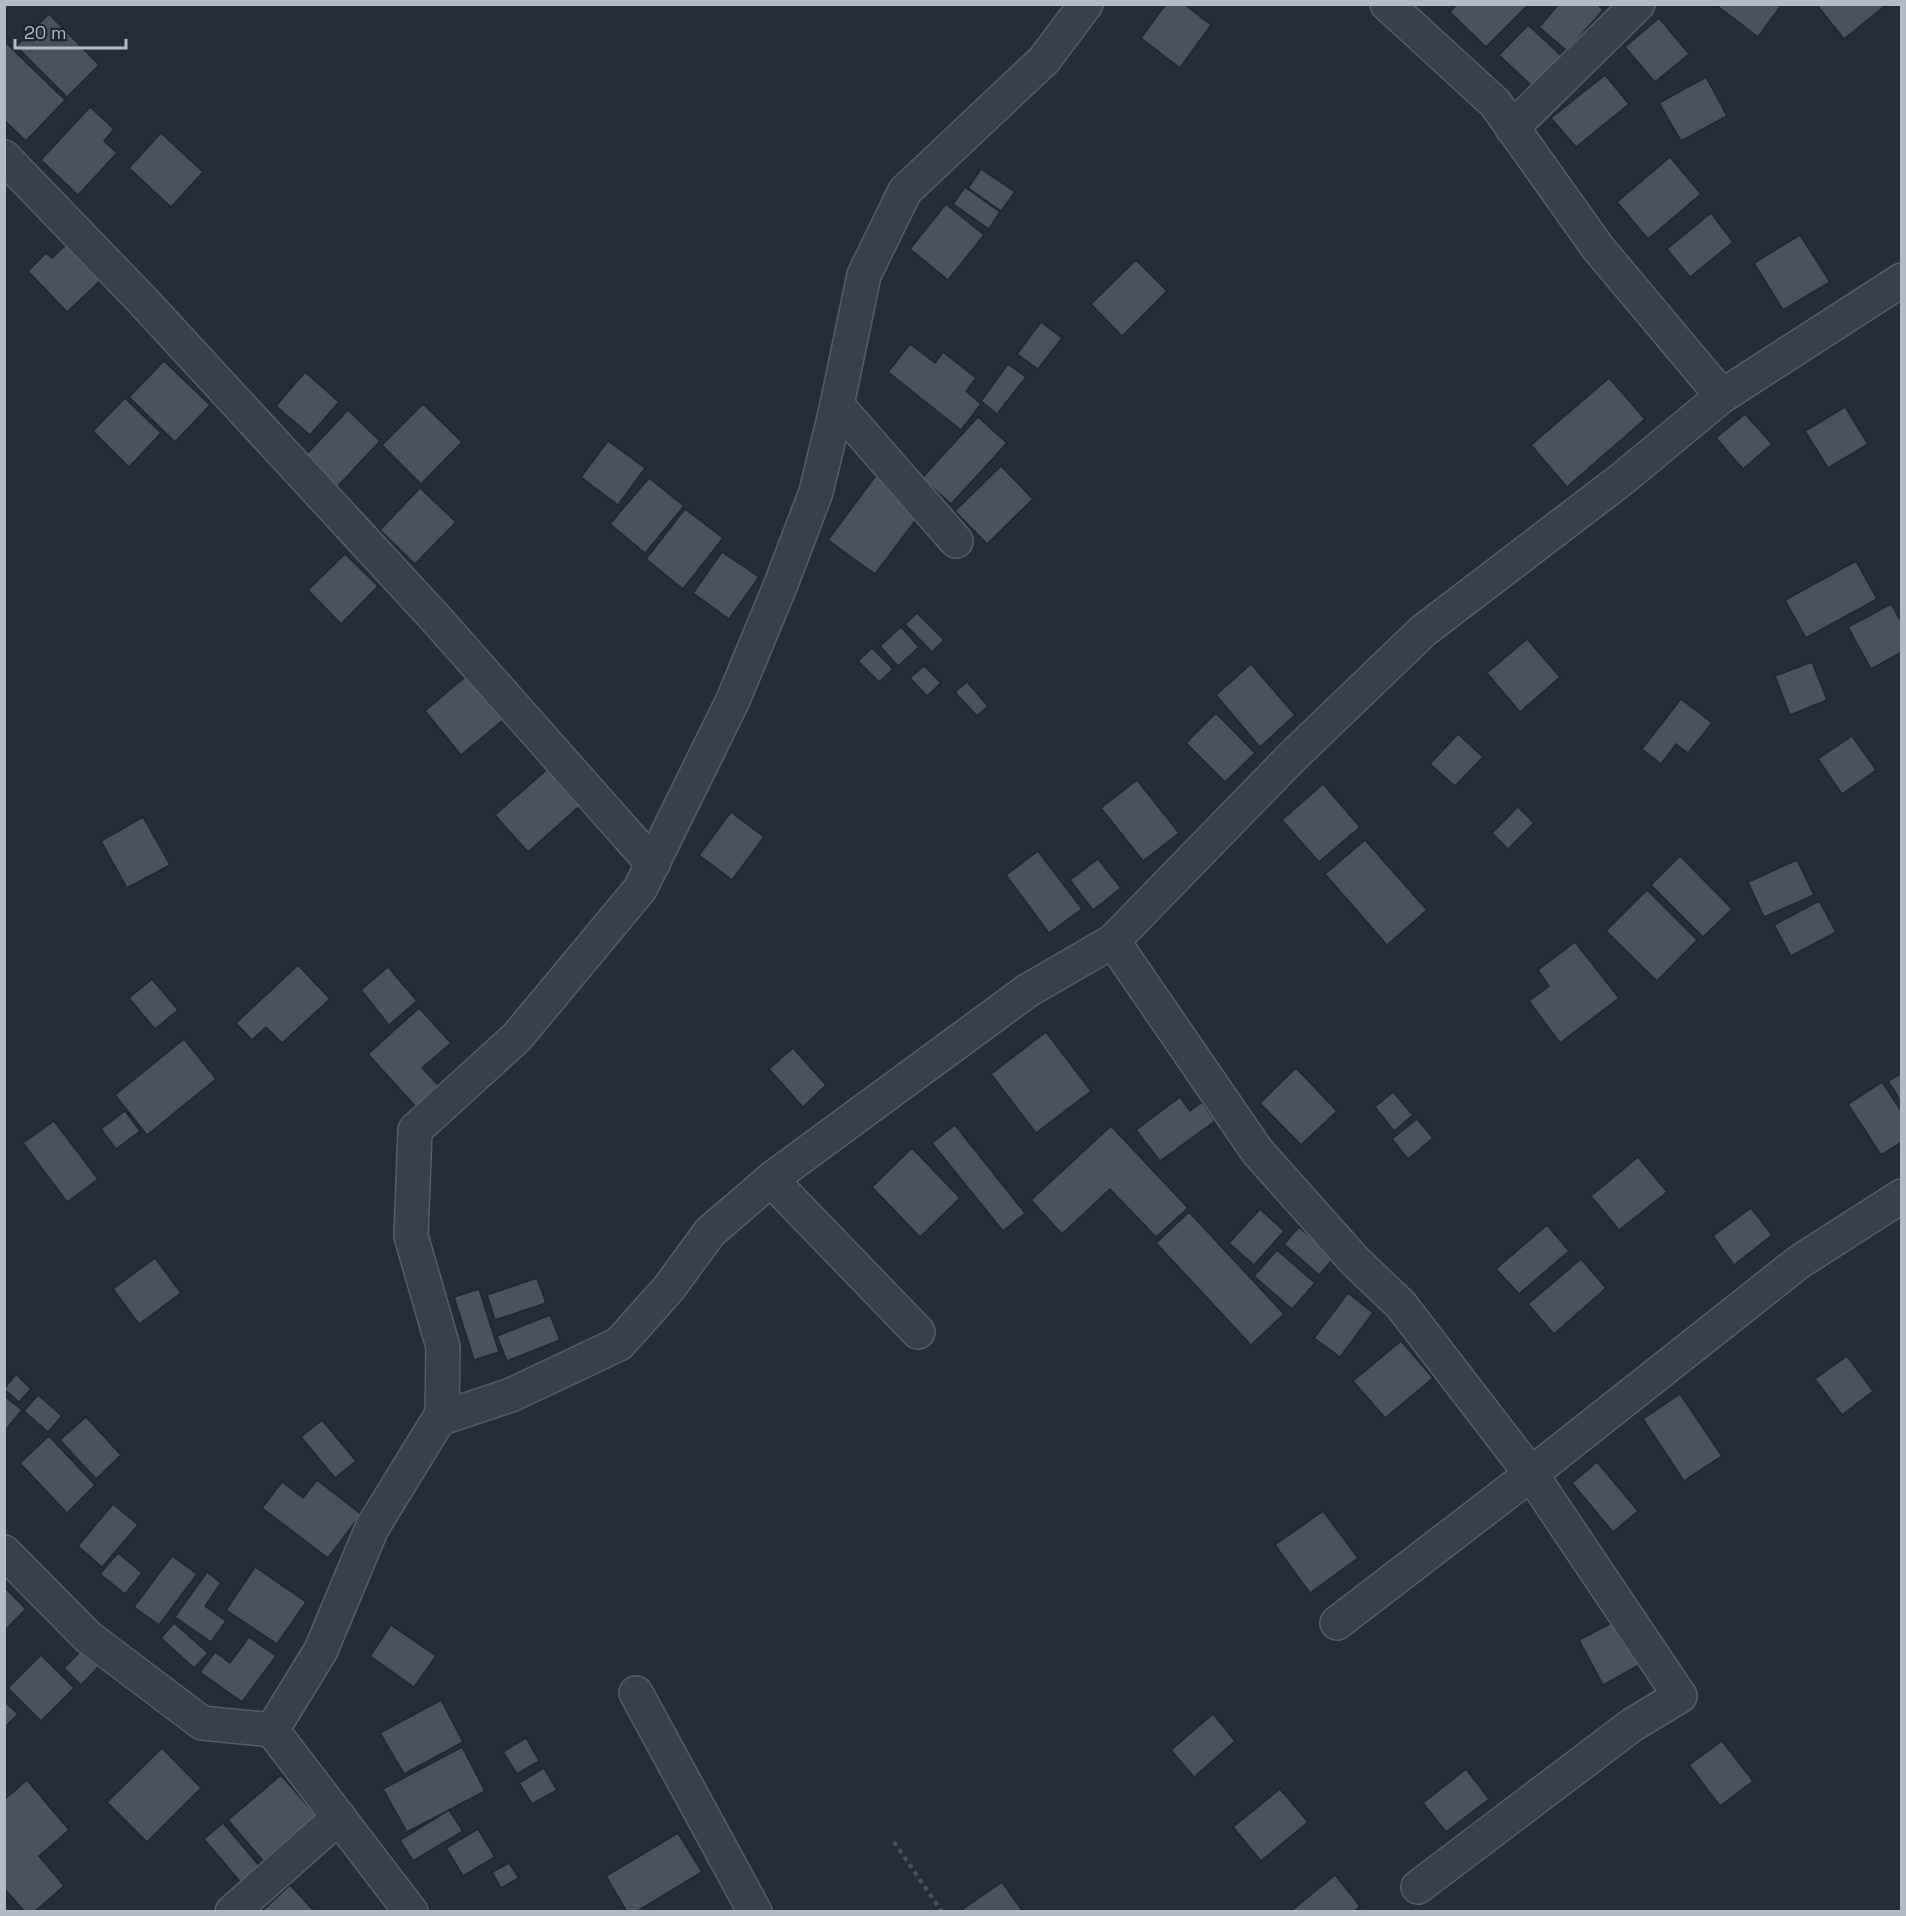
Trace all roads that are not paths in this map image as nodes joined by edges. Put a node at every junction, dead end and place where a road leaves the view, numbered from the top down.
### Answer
1 (1086, 4) edge
2 (1388, 4) edge
3 (1638, 4) edge
4 (1512, 128) junction
5 (4, 157) edge
6 (1902, 280) edge
7 (1722, 396) junction
8 (837, 405) junction
9 (956, 542) dead end
10 (653, 864) junction
11 (1113, 941) junction
12 (774, 1177) junction
13 (1902, 1196) edge
14 (918, 1332) dead end
15 (439, 1419) junction
16 (1532, 1474) junction
17 (4, 1552) edge
18 (1337, 1623) dead end
19 (636, 1693) dead end
20 (272, 1730) junction
21 (339, 1818) junction
22 (1418, 1887) dead end
23 (232, 1911) edge
24 (411, 1911) edge
25 (755, 1911) edge

1 - 8 street
2 - 4 street
3 - 4 street
4 - 7 street
5 - 10 street
6 - 7 street
7 - 11 street
8 - 9 street
8 - 10 street
10 - 15 street
11 - 12 street
11 - 16 street
12 - 14 street
12 - 15 street
13 - 16 street
15 - 20 street
16 - 18 street
16 - 22 street
17 - 20 street
19 - 25 street
20 - 21 street
21 - 23 street
21 - 24 street

